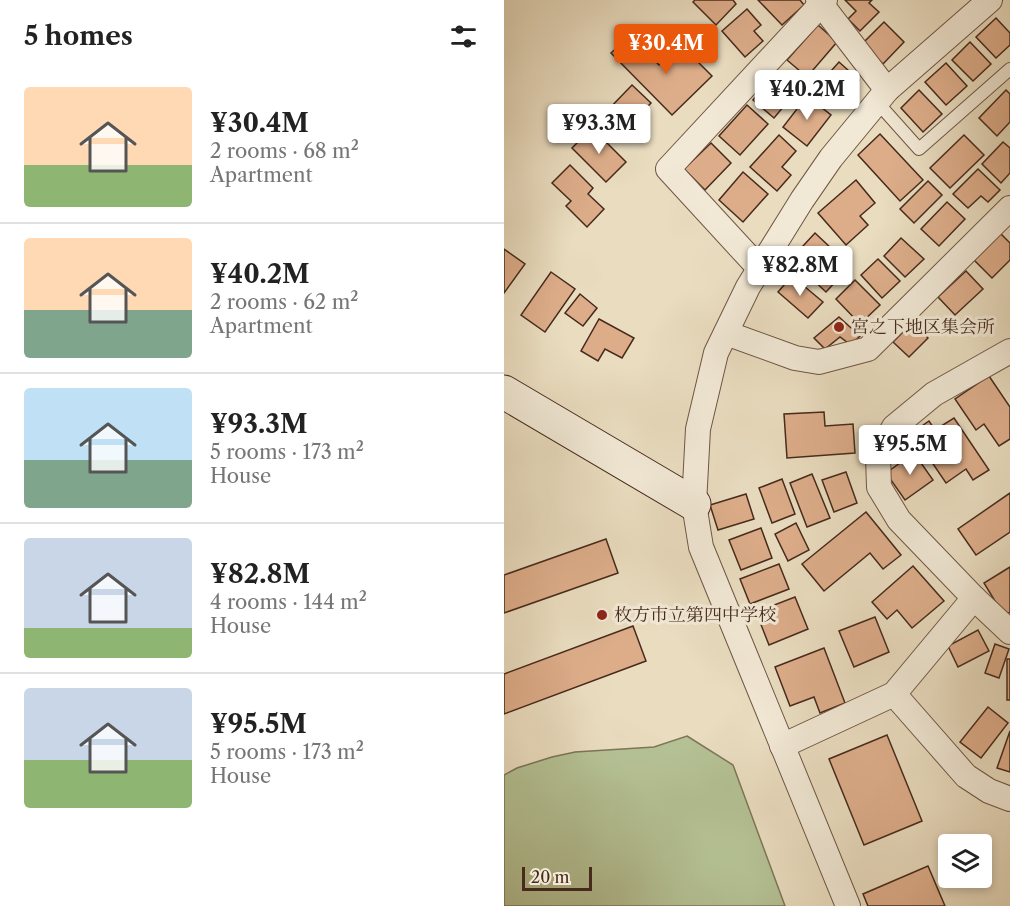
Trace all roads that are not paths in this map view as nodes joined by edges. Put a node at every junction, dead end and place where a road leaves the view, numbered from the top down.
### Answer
1 (990, 0) edge
2 (822, 1) edge
3 (1010, 69) edge
4 (882, 96) junction
5 (1010, 208) edge
6 (759, 268) junction
7 (726, 333) junction
8 (1010, 351) edge
9 (504, 392) edge
10 (694, 504) junction
11 (974, 598) junction
12 (1010, 632) edge
13 (894, 694) junction
14 (782, 746) junction
15 (1010, 799) edge
16 (848, 906) edge

1 - 4 street
2 - 4 street
2 - 6 street
3 - 4 lane
4 - 6 street
5 - 7 street
6 - 7 street
7 - 10 street
8 - 11 street
9 - 10 street
10 - 14 street
11 - 12 street
11 - 13 street
13 - 14 street
13 - 15 street
14 - 16 street

